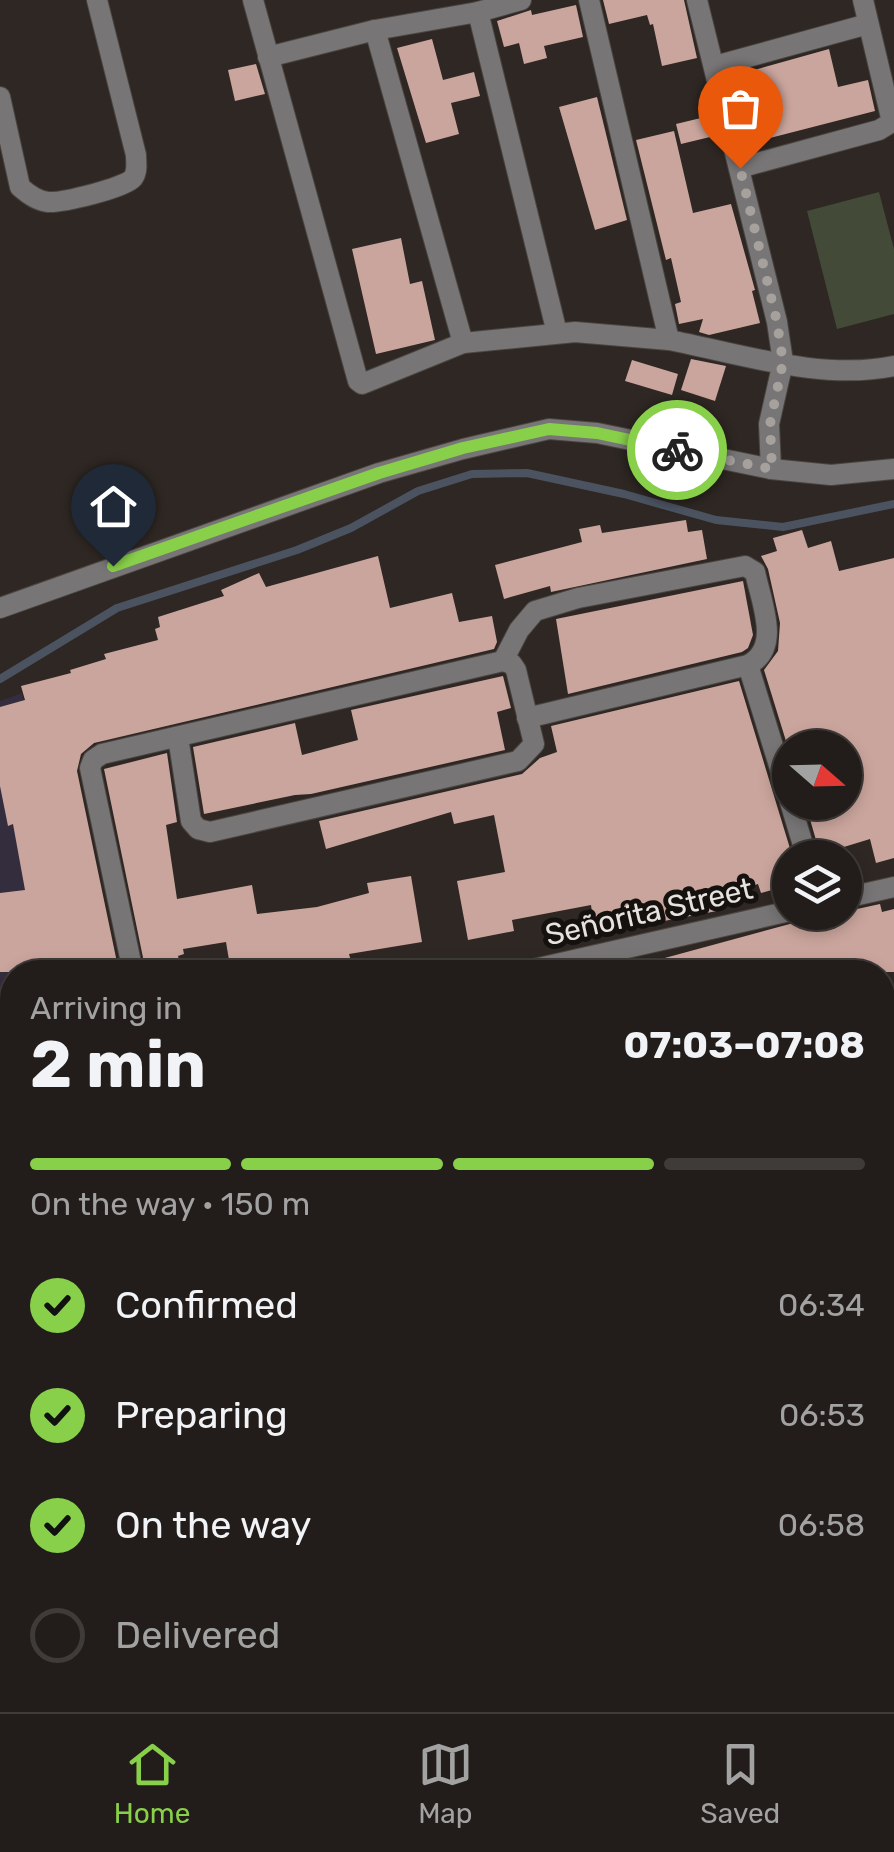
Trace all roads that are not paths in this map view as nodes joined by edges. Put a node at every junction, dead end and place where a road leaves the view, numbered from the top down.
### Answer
1 (96, 0) edge
2 (252, 0) edge
3 (521, 0) edge
4 (588, 0) edge
5 (697, 0) edge
6 (863, 0) edge
7 (432, 10) edge
8 (478, 12) junction
9 (868, 24) junction
10 (375, 30) junction
11 (268, 56) junction
12 (715, 66) junction
13 (0, 97) edge
14 (740, 168) junction
15 (557, 333) junction
16 (669, 340) junction
17 (463, 343) junction
18 (783, 362) junction
19 (894, 366) edge
20 (772, 469) junction
21 (894, 469) edge
22 (0, 608) edge
23 (503, 662) junction
24 (748, 665) junction
25 (528, 718) junction
26 (178, 737) junction
27 (772, 743) edge
28 (894, 887) edge
29 (862, 894) edge
30 (772, 915) edge
31 (130, 960) edge
32 (574, 960) edge

1 - 13 street
2 - 11 street
3 - 8 street
4 - 16 street
5 - 12 street
6 - 9 street
7 - 8 street
7 - 10 street
8 - 15 street
9 - 12 street
9 - 14 street
10 - 11 street
10 - 17 street
11 - 17 street
12 - 14 street
14 - 18 street
15 - 16 street
15 - 17 street
16 - 18 street
18 - 19 street
18 - 20 street
20 - 21 street
20 - 22 street
23 - 24 street
23 - 25 street
23 - 26 street
24 - 25 street
24 - 27 street
25 - 26 street
26 - 31 street
28 - 29 street
30 - 32 street, Señorita Street

